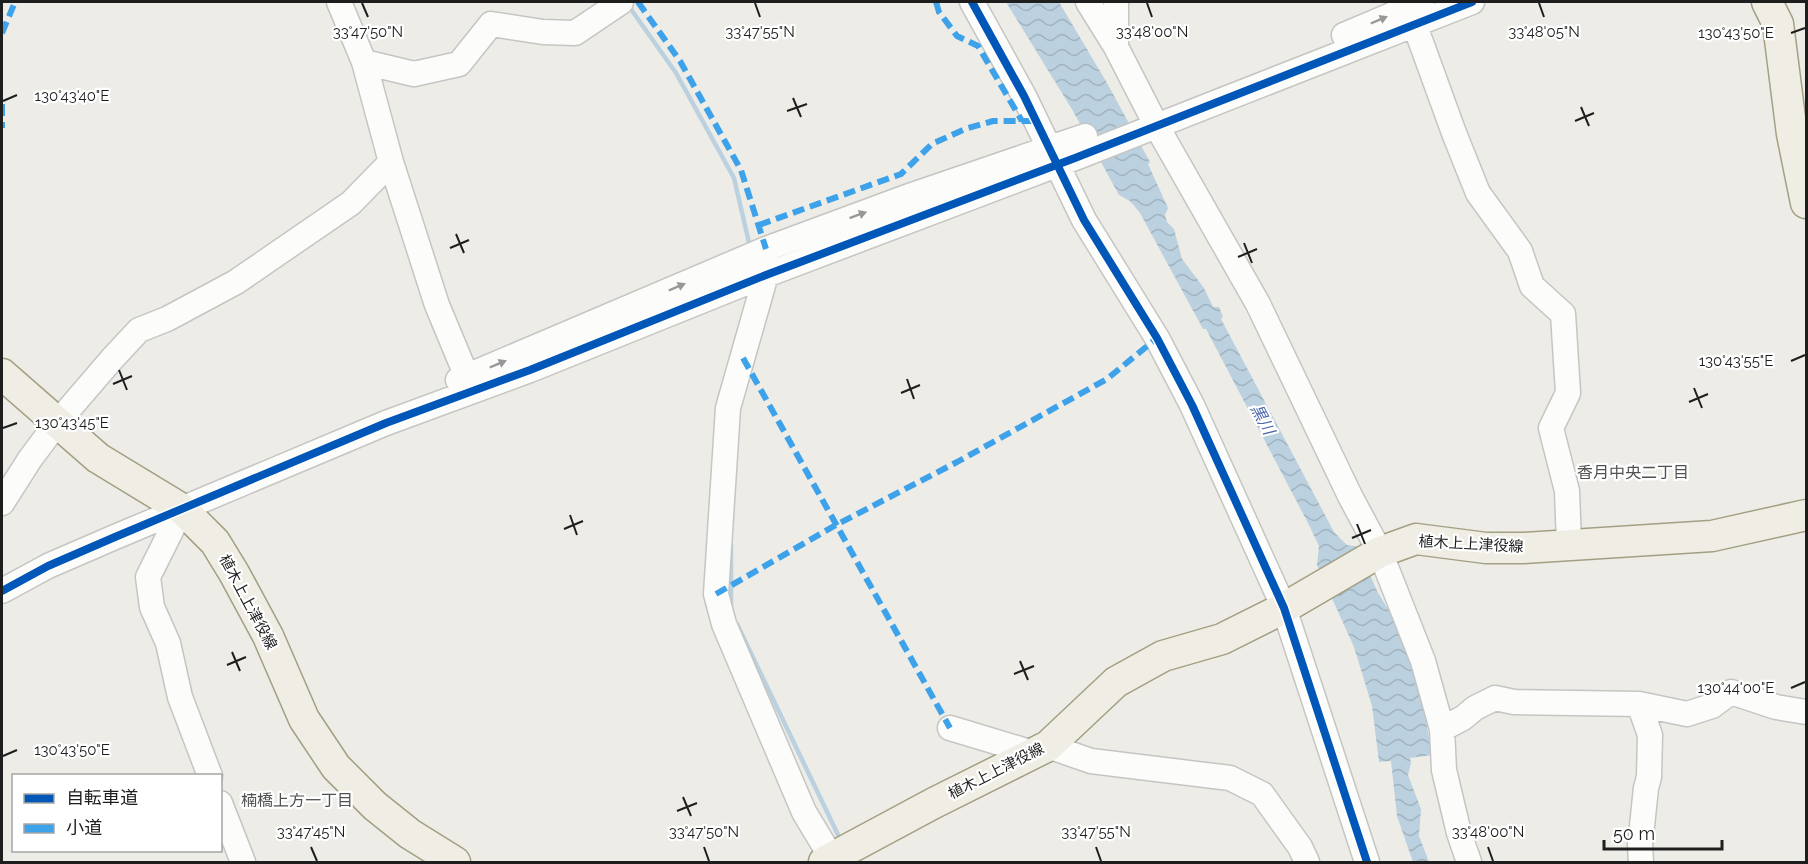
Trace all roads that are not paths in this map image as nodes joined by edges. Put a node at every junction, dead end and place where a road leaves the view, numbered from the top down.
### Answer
1 (339, 2) edge
2 (621, 2) edge
3 (972, 2) edge
4 (1088, 2) edge
5 (1116, 2) edge
6 (1472, 2) edge
7 (1767, 2) edge
8 (1413, 9) edge
9 (1116, 47) junction
10 (364, 62) junction
11 (1152, 118) junction
12 (1799, 133) edge
13 (1062, 153) junction
14 (391, 162) junction
15 (1806, 203) edge
16 (766, 249) junction
17 (766, 275) junction
18 (2, 374) edge
19 (467, 377) junction
20 (57, 423) junction
21 (2, 503) edge
22 (177, 506) junction
23 (1806, 515) edge
24 (1569, 544) junction
25 (1375, 555) junction
26 (2, 580) edge
27 (2, 591) edge
28 (1293, 602) junction
29 (1639, 704) junction
30 (1806, 712) edge
31 (951, 728) dead end
32 (1442, 729) junction
33 (1040, 749) junction
34 (209, 774) edge
35 (222, 808) edge
36 (830, 861) edge
37 (243, 862) edge
38 (455, 862) edge
39 (1307, 862) edge
40 (1367, 862) edge
41 (1469, 862) edge
42 (1641, 862) edge

1 - 10 street
2 - 10 street
3 - 13 street
4 - 9 street
5 - 9 street
6 - 8 street
7 - 12 main road
8 - 11 street
8 - 24 street
9 - 11 street
10 - 14 street
11 - 13 street
11 - 25 street
12 - 15 main road
16 -> 13 street
13 - 17 street
13 - 28 street
14 - 19 street
14 - 20 street
16 - 17 street
19 -> 16 street
17 - 22 street
17 - 36 street
18 - 20 main road, 植木上上津役線
19 - 22 street
20 - 21 street
20 - 22 main road, 植木上上津役線
22 - 26 street
22 - 27 street
22 - 34 street
22 - 38 main road, 植木上上津役線
23 - 24 main road, 植木上上津役線
24 - 25 main road, 植木上上津役線
25 - 28 main road, 植木上上津役線
25 - 32 street
28 - 33 main road, 植木上上津役線
28 - 40 street
29 - 30 street
29 - 32 street
29 - 42 street
31 - 33 street
32 - 41 street
33 - 36 main road, 植木上上津役線
33 - 39 street
35 - 37 street

